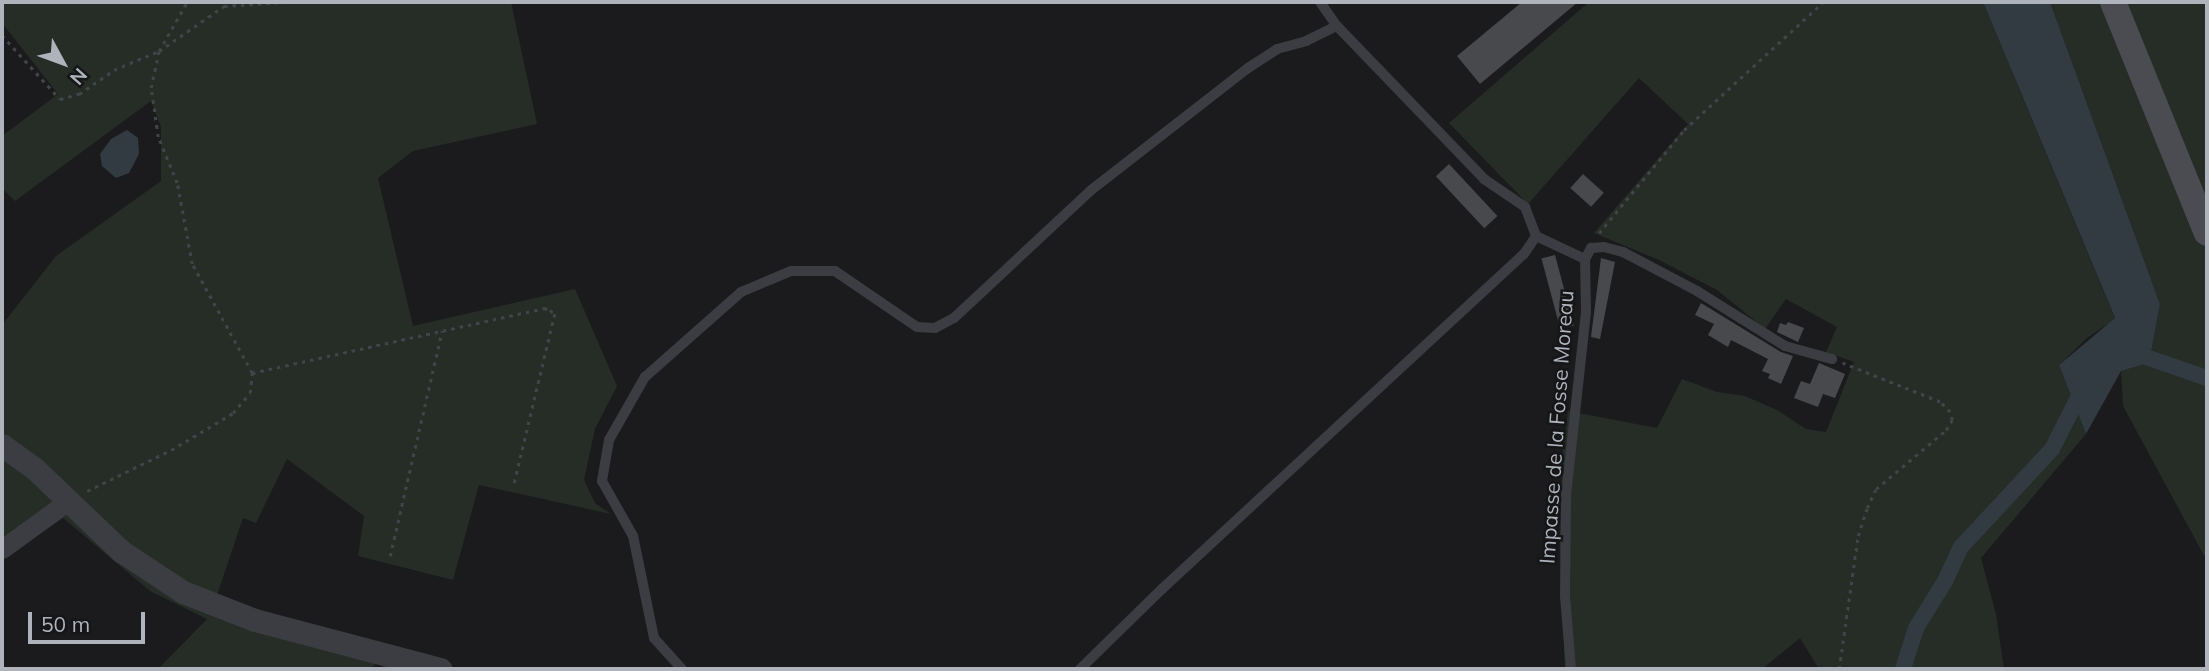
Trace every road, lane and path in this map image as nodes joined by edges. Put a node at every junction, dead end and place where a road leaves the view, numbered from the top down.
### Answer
1 (187, 2) edge
2 (288, 2) edge
3 (1320, 2) edge
4 (1823, 2) edge
5 (2113, 2) edge
6 (1338, 26) junction
7 (2, 35) edge
8 (159, 51) junction
9 (2207, 233) edge
10 (1536, 236) junction
11 (1591, 248) junction
12 (1585, 259) junction
13 (442, 331) junction
14 (1832, 359) joint
15 (252, 373) junction
16 (2, 445) edge
17 (514, 485) dead end
18 (68, 501) junction
19 (2, 549) edge
20 (390, 556) dead end
21 (441, 669) edge
22 (682, 669) edge
23 (1080, 669) edge
24 (1571, 669) edge
25 (1839, 669) edge

1 - 8 path
2 - 8 path
3 - 6 lane
4 - 11 path
5 - 9 main road
6 - 10 lane
6 - 22 lane
7 - 8 path
8 - 15 path
10 - 12 lane
10 - 23 lane
11 - 12 lane, Impasse de la Fosse Moreau
11 - 14 lane
12 - 24 lane, Impasse de la Fosse Moreau
13 - 15 path
13 - 17 path
13 - 20 path
14 - 25 path
15 - 18 path
16 - 18 street
18 - 19 street
18 - 21 street

